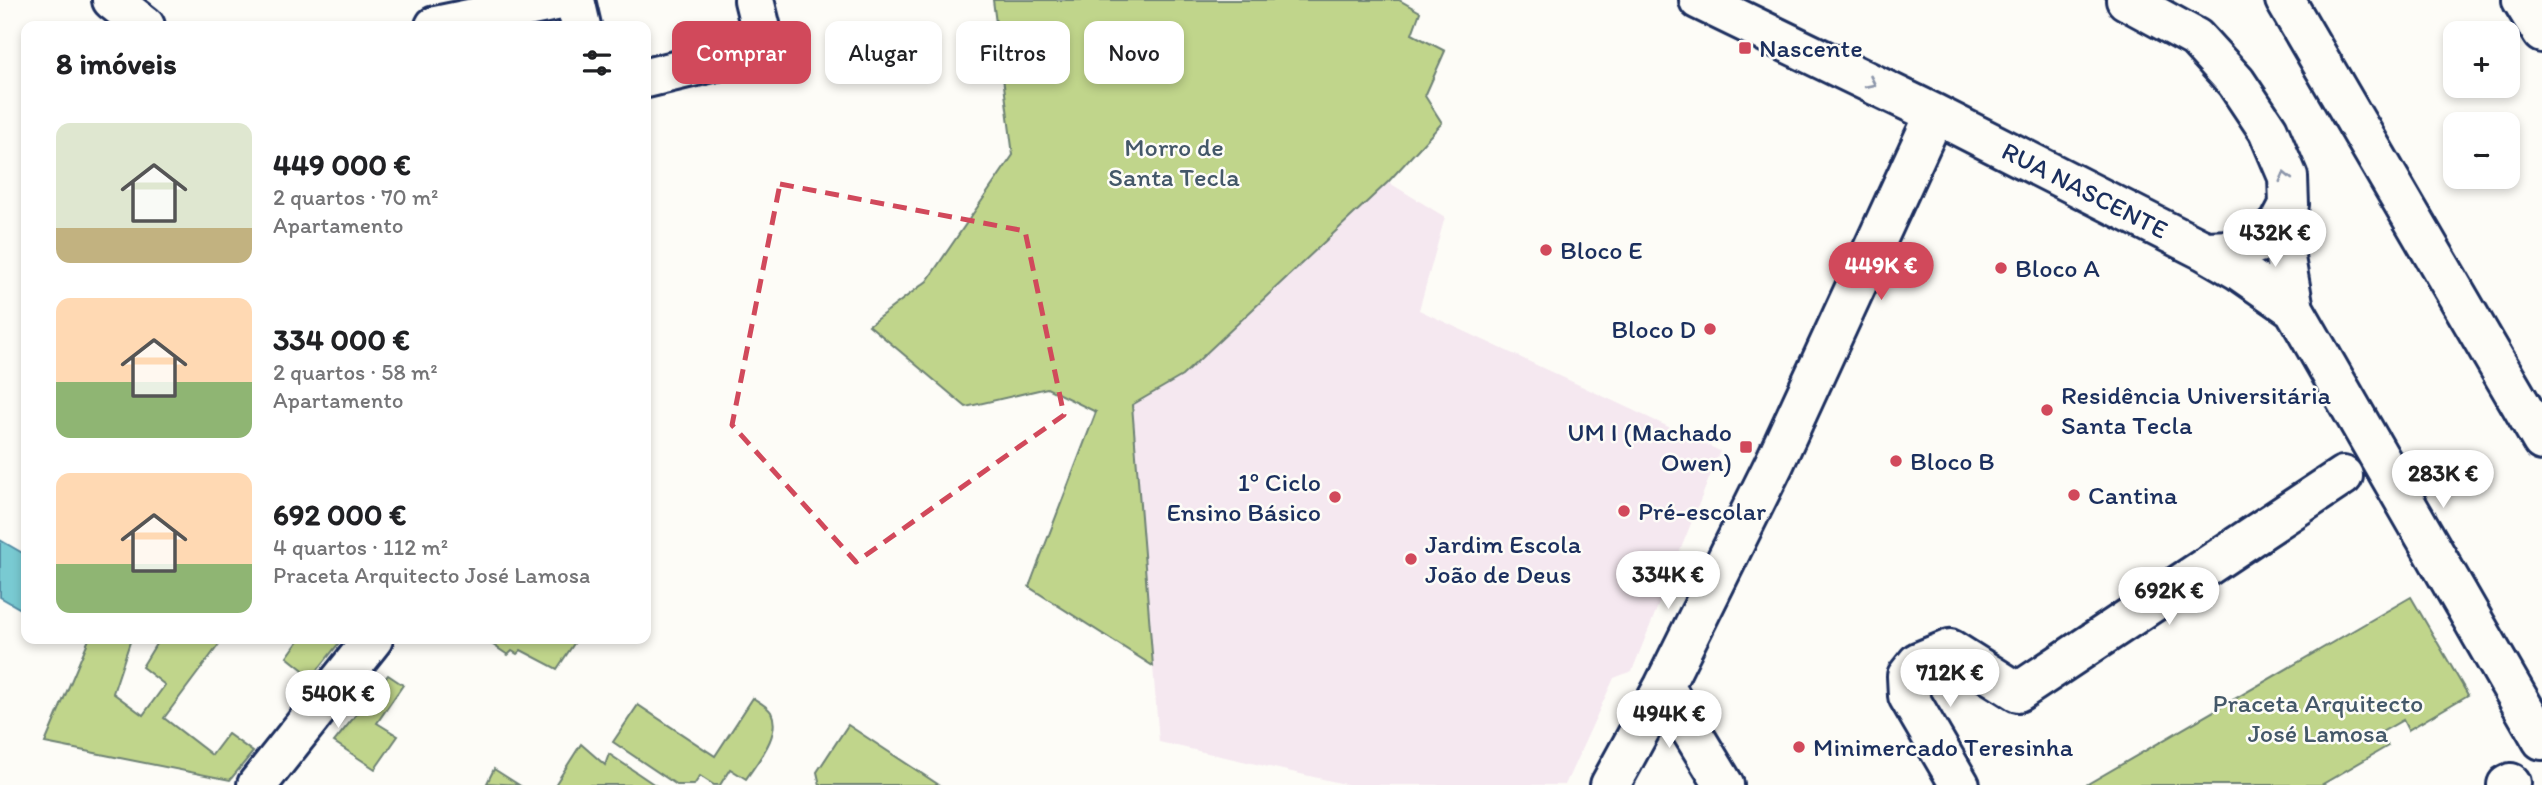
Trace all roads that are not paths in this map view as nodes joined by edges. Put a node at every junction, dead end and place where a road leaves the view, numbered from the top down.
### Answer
1 (112, 0) edge
2 (561, 0) edge
3 (575, 0) edge
4 (754, 0) edge
5 (1699, 0) edge
6 (2126, 0) edge
7 (2286, 0) edge
8 (2522, 0) edge
9 (139, 21) edge
10 (459, 21) edge
11 (580, 21) edge
12 (2542, 33) edge
13 (651, 77) edge
14 (1935, 114) junction
15 (2280, 224) junction
16 (2205, 251) junction
17 (2294, 309) junction
18 (2542, 441) edge
19 (2343, 476) dead end
20 (369, 644) edge
21 (1664, 685) junction
22 (2542, 740) edge
23 (257, 785) edge
24 (1610, 785) edge
25 (1724, 785) edge
26 (1960, 785) edge

1 - 9 street
2 - 10 street
3 - 11 street
4 - 13 street
5 -> 14 street, RUA NASCENTE
15 -> 6 street
7 - 18 street
8 - 12 street
14 - 16 street, RUA NASCENTE
14 - 21 street
15 - 16 street
15 - 17 street
16 - 17 street, RUA NASCENTE
17 - 22 street
19 - 26 street
20 - 23 street
21 - 24 street
21 - 25 street

